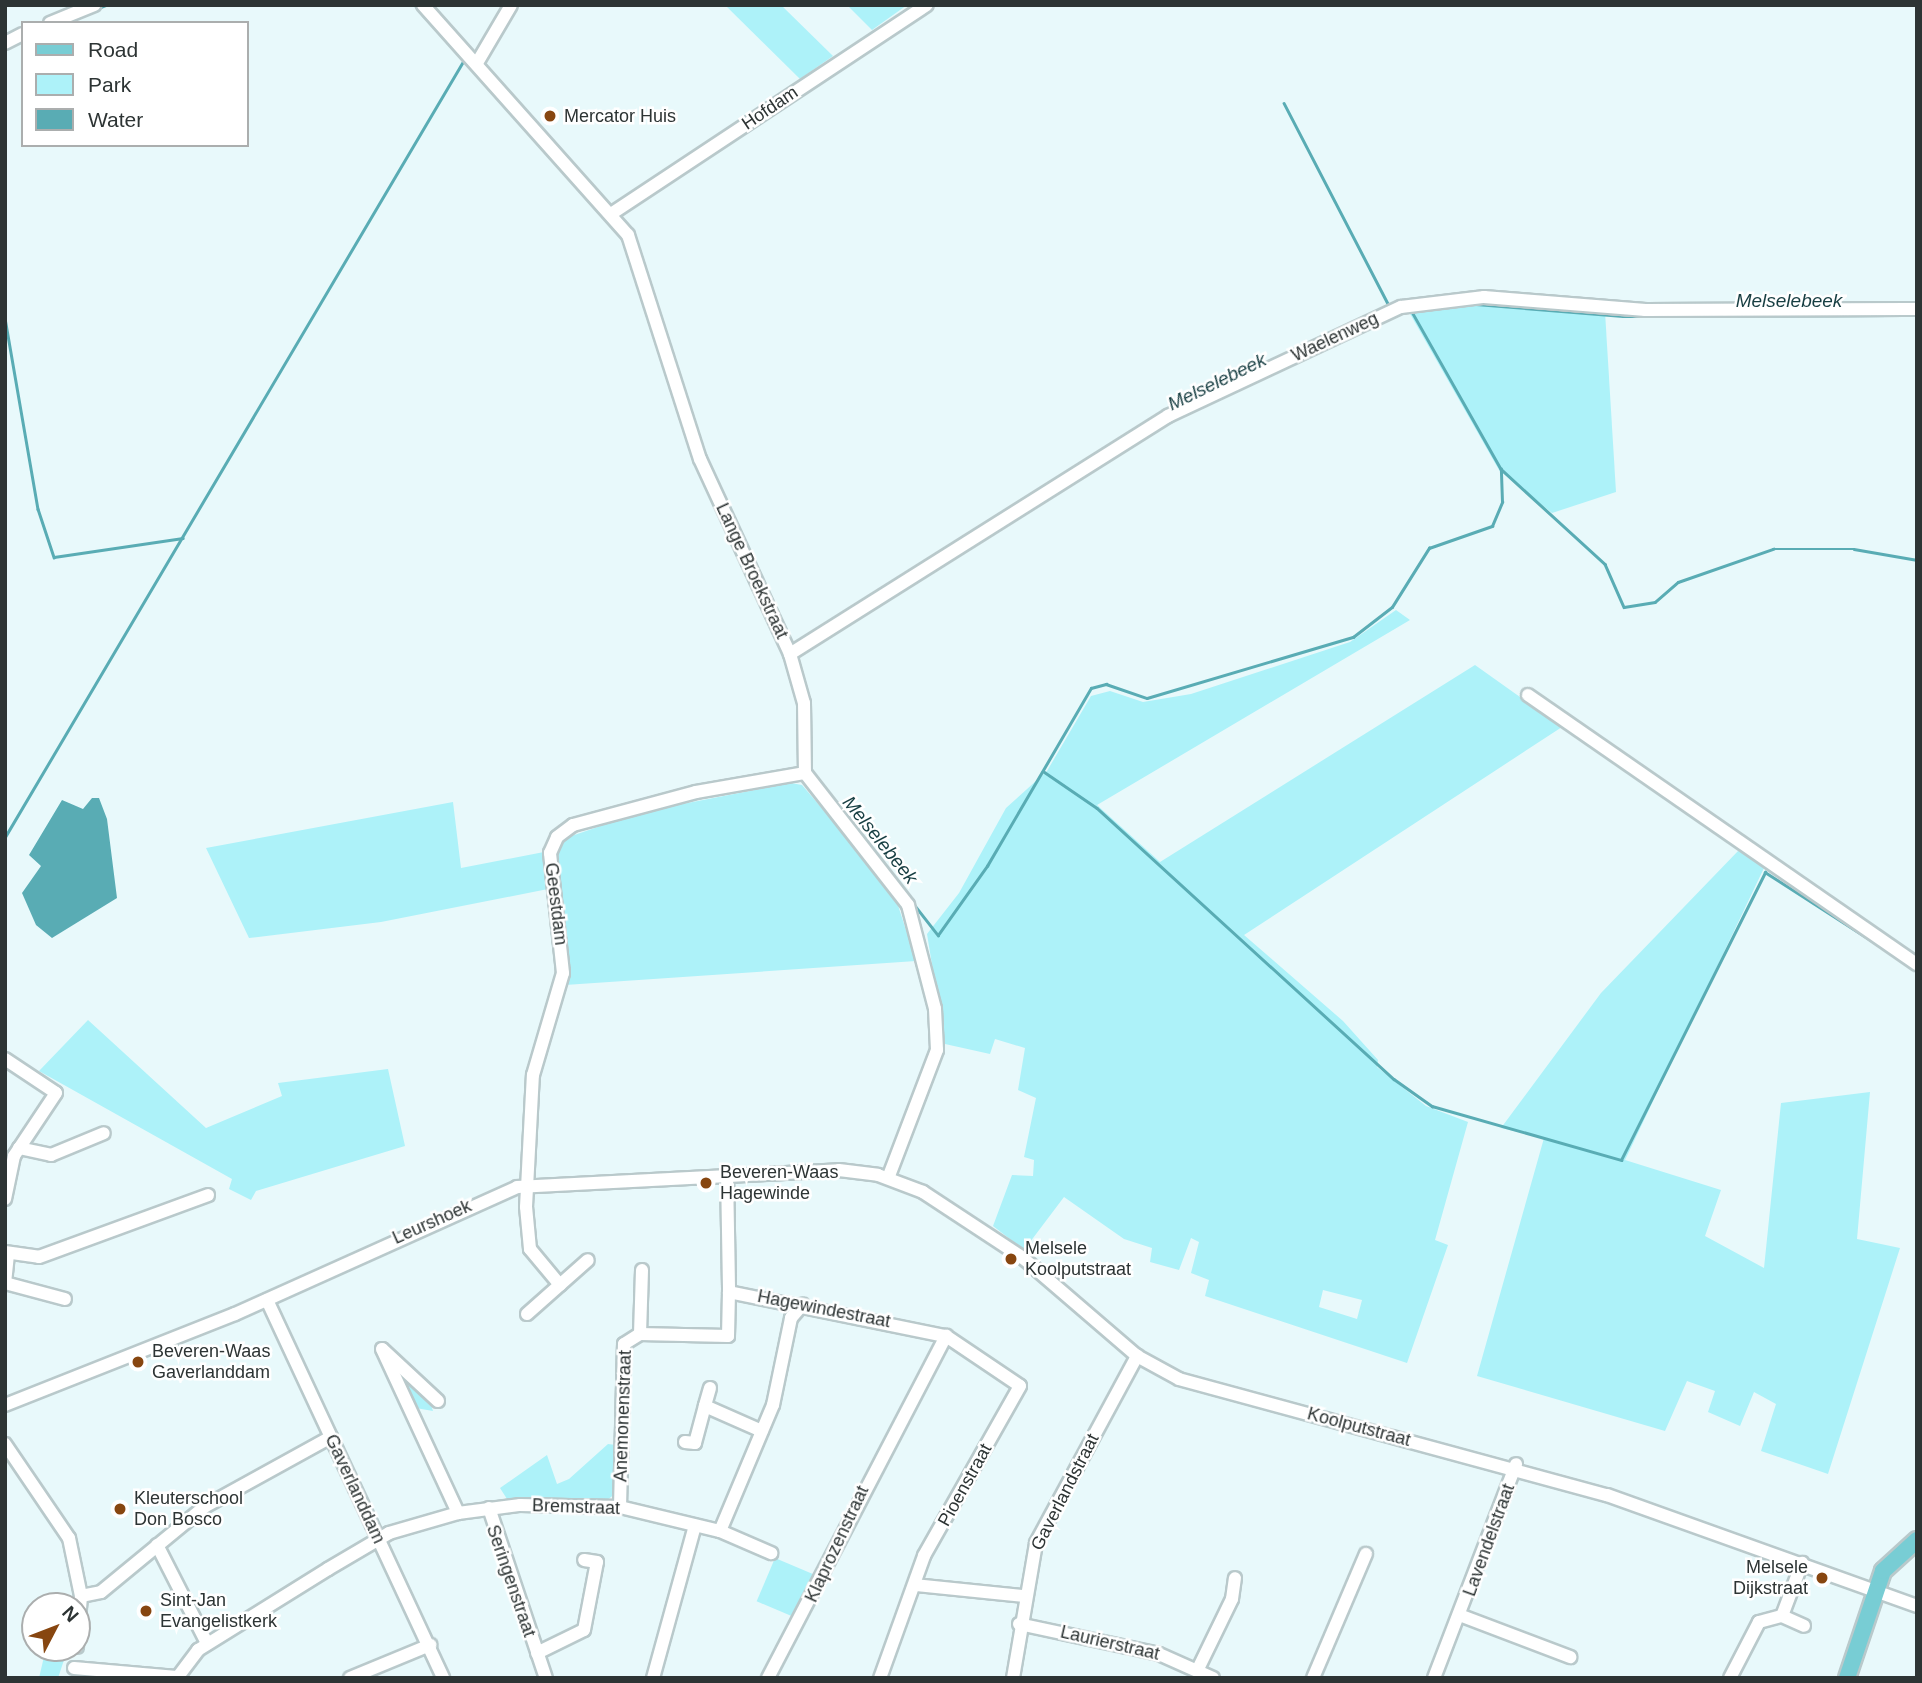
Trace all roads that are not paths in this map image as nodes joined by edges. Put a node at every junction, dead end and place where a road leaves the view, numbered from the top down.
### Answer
1 (94, 5) edge
2 (423, 5) edge
3 (511, 5) edge
4 (927, 5) edge
5 (55, 21) edge
6 (21, 35) edge
7 (5, 43) edge
8 (477, 62) junction
9 (614, 212) junction
10 (1917, 309) edge
11 (790, 654) junction
12 (1528, 695) dead end
13 (805, 772) junction
14 (1917, 964) edge
15 (5, 1059) edge
16 (104, 1133) dead end
17 (19, 1148) junction
18 (727, 1173) junction
19 (888, 1178) junction
20 (528, 1184) junction
21 (208, 1195) dead end
22 (5, 1199) edge
23 (6, 1253) edge
24 (588, 1260) dead end
25 (642, 1270) dead end
26 (5, 1283) edge
27 (559, 1285) junction
28 (729, 1292) junction
29 (65, 1299) dead end
30 (267, 1300) junction
31 (803, 1304) junction
32 (527, 1314) dead end
33 (640, 1334) junction
34 (946, 1336) junction
35 (1137, 1356) junction
36 (1020, 1387) joint
37 (710, 1388) dead end
38 (438, 1401) dead end
39 (5, 1405) edge
40 (705, 1406) junction
41 (762, 1431) junction
42 (331, 1437) junction
43 (685, 1441) dead end
44 (5, 1444) edge
45 (1515, 1466) junction
46 (620, 1507) junction
47 (489, 1508) junction
48 (458, 1513) junction
49 (695, 1527) junction
50 (720, 1531) junction
51 (380, 1539) junction
52 (1917, 1540) edge
53 (157, 1545) junction
54 (771, 1553) dead end
55 (1366, 1554) dead end
56 (593, 1559) dead end
57 (1802, 1563) junction
58 (1235, 1578) dead end
59 (915, 1585) junction
60 (1875, 1590) junction
61 (80, 1592) edge
62 (91, 1594) edge
63 (1023, 1596) junction
64 (1917, 1606) edge
65 (1462, 1616) junction
66 (1782, 1616) junction
67 (1019, 1624) junction
68 (1804, 1626) dead end
69 (207, 1643) junction
70 (430, 1645) junction
71 (537, 1653) junction
72 (1570, 1657) dead end
73 (1198, 1669) junction
74 (72, 1673) edge
75 (112, 1674) edge
76 (177, 1677) edge
77 (350, 1678) edge
78 (443, 1678) edge
79 (546, 1678) edge
80 (653, 1678) edge
81 (768, 1678) edge
82 (880, 1678) edge
83 (1013, 1678) edge
84 (1213, 1678) edge
85 (1313, 1678) edge
86 (1434, 1678) edge
87 (1730, 1678) edge
88 (1847, 1678) edge

1 - 5 street
2 - 8 street, Lange Broekstraat
3 - 8 street
4 - 9 street, Hofdam
6 - 7 street
8 - 9 street, Lange Broekstraat
9 - 11 street, Lange Broekstraat
10 - 11 street, Waelenweg
11 - 13 street, Lange Broekstraat
12 - 14 street
13 - 19 street
13 - 20 street, Geestdam
15 - 17 street
16 - 17 street
17 - 22 street
18 - 19 street, Leurshoek
18 - 20 street, Leurshoek
18 - 28 street
19 - 35 street, Koolputstraat
20 - 27 street, Geestdam
20 - 30 street, Leurshoek
21 - 23 street
23 - 26 street
24 - 27 street
25 - 33 street, Anemonenstraat
26 - 29 street
27 - 32 street
28 - 31 street, Hagewindestraat
28 - 33 street, Anemonenstraat
30 - 39 street, Leurshoek
30 - 42 street, Gaverlanddam
31 - 34 street, Hagewindestraat
31 - 41 street
33 - 46 street, Anemonenstraat
34 - 36 street, Hagewindestraat
34 - 81 street, Klaprozenstraat
35 - 45 street, Koolputstraat
35 - 63 street, Gaverlandstraat
36 - 59 street, Pioenstraat
37 - 40 street
38 - 48 street
40 - 41 street
40 - 43 street
41 - 50 street
42 - 51 street, Gaverlanddam
42 - 53 street
44 - 61 street
45 - 57 street, Koolputstraat
45 - 65 street, Lavendelstraat
46 - 47 street, Bremstraat
46 - 49 street, Bremstraat
47 - 48 street, Bremstraat
47 - 71 street, Seringenstraat
48 - 51 street, Bremstraat
49 - 50 street, Bremstraat
49 - 80 street
50 - 54 street, Bremstraat
51 - 69 street, Bremstraat
51 - 70 street, Gaverlanddam
52 - 60 main road
53 - 62 street
53 - 69 street
55 - 85 street
56 - 71 street, Seringenstraat
57 - 60 street, Koolputstraat
57 - 66 street
58 - 73 street
59 - 63 street
59 - 82 street, Pioenstraat
60 - 64 street, Koolputstraat
60 - 88 main road
63 - 67 street, Gaverlandstraat
65 - 72 street, Lavendelstraat
65 - 86 street, Lavendelstraat
66 - 68 street
66 - 87 street
67 - 73 street, Laurierstraat
67 - 83 street, Gaverlandstraat
69 - 76 street, Bremstraat
70 - 77 street
70 - 78 street, Gaverlanddam
71 - 79 street, Seringenstraat
73 - 84 street, Laurierstraat
74 - 75 street
75 - 76 street

